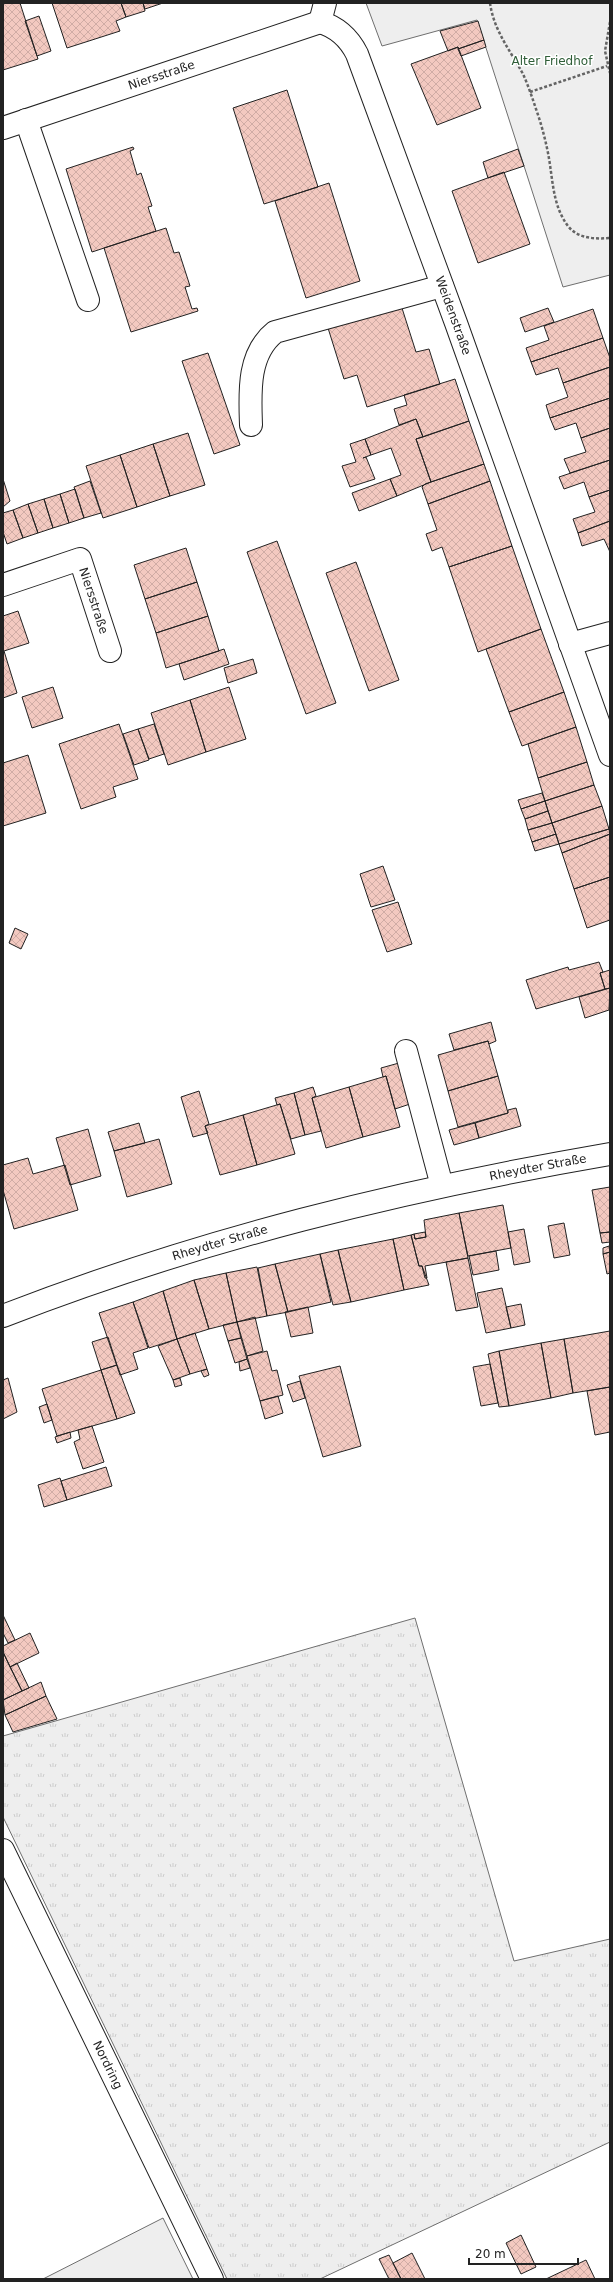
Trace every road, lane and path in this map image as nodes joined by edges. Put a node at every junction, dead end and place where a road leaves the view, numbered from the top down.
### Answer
1 (490, 3) edge
2 (323, 12) edge
3 (610, 22) edge
4 (607, 66) junction
5 (610, 73) edge
6 (530, 92) junction
7 (26, 120) junction
8 (3, 128) edge
9 (610, 238) edge
10 (442, 286) junction
11 (88, 300) dead end
12 (251, 426) dead end
13 (3, 585) edge
14 (610, 633) edge
15 (570, 644) junction
16 (110, 651) dead end
17 (610, 755) edge
18 (406, 1051) dead end
19 (610, 1154) edge
20 (442, 1186) junction
21 (3, 1316) edge
22 (3, 1850) edge
23 (212, 2279) edge

1 - 6 path
2 - 7 street, Niersstraße
2 - 10 street, Weidenstraße
3 - 4 path
4 - 5 path
4 - 6 path
6 - 9 path
7 - 8 street, Niersstraße
7 - 11 street
10 - 12 street
10 - 15 street, Weidenstraße
13 - 16 street, Niersstraße
14 - 15 street
15 - 17 street, Weidenstraße
18 - 20 street
19 - 20 street, Rheydter Straße
20 - 21 street, Rheydter Straße
22 - 23 street, Nordring

